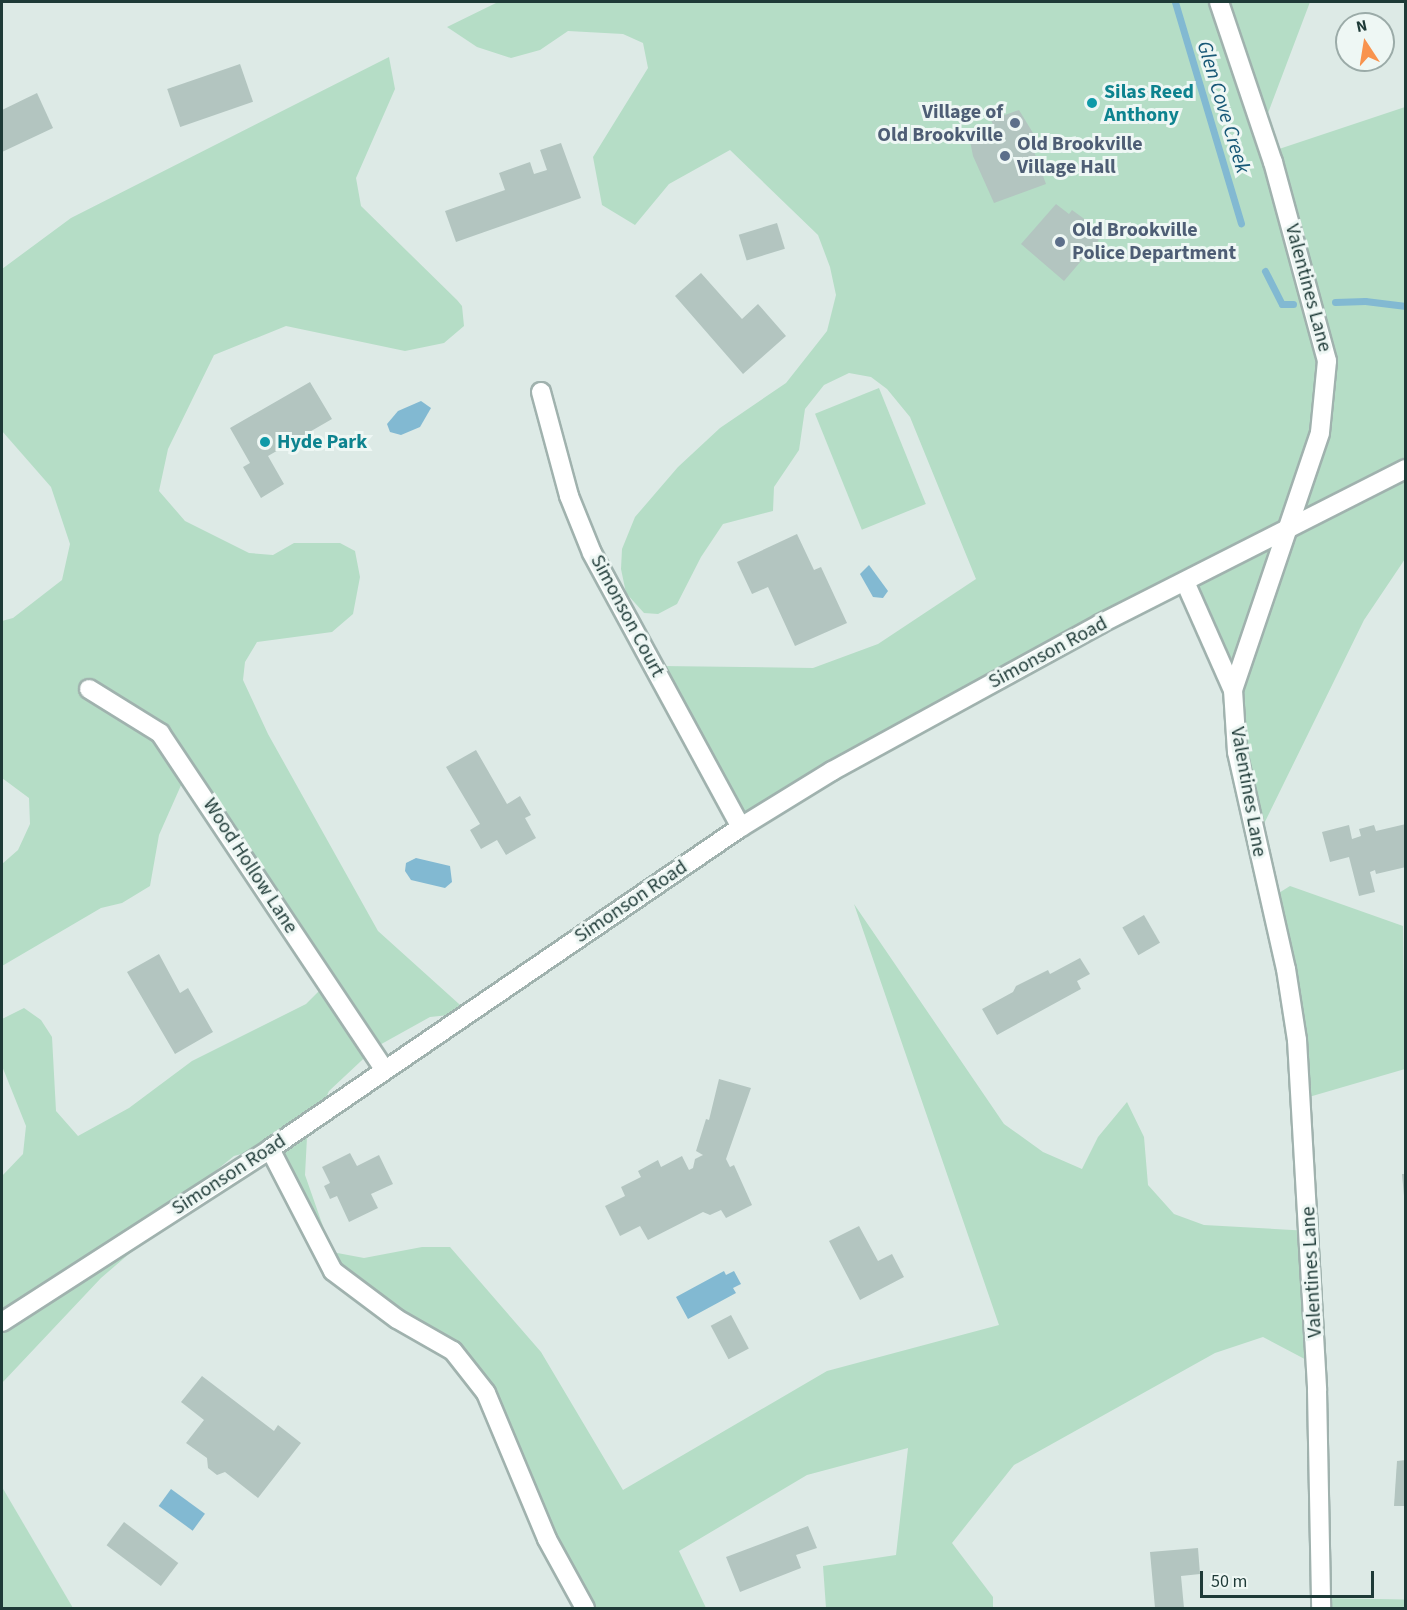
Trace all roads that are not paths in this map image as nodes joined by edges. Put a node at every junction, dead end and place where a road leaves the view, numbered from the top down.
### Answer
1 (1219, 2) edge
2 (541, 392) dead end
3 (1406, 469) edge
4 (1290, 531) junction
5 (1185, 584) junction
6 (89, 689) dead end
7 (1233, 690) junction
8 (741, 827) junction
9 (385, 1070) junction
10 (270, 1149) junction
11 (2, 1322) edge
12 (585, 1608) edge
13 (1321, 1608) edge

1 - 4 street, Valentines Lane
2 - 8 street, Simonson Court
3 - 4 street, Simonson Road
4 - 5 street, Simonson Road
4 - 7 street, Valentines Lane
5 - 7 street
5 - 8 street, Simonson Road
6 - 9 street, Wood Hollow Lane
7 - 13 street, Valentines Lane
8 - 9 street, Simonson Road
9 - 10 street, Simonson Road
10 - 11 street, Simonson Road
10 - 12 street

